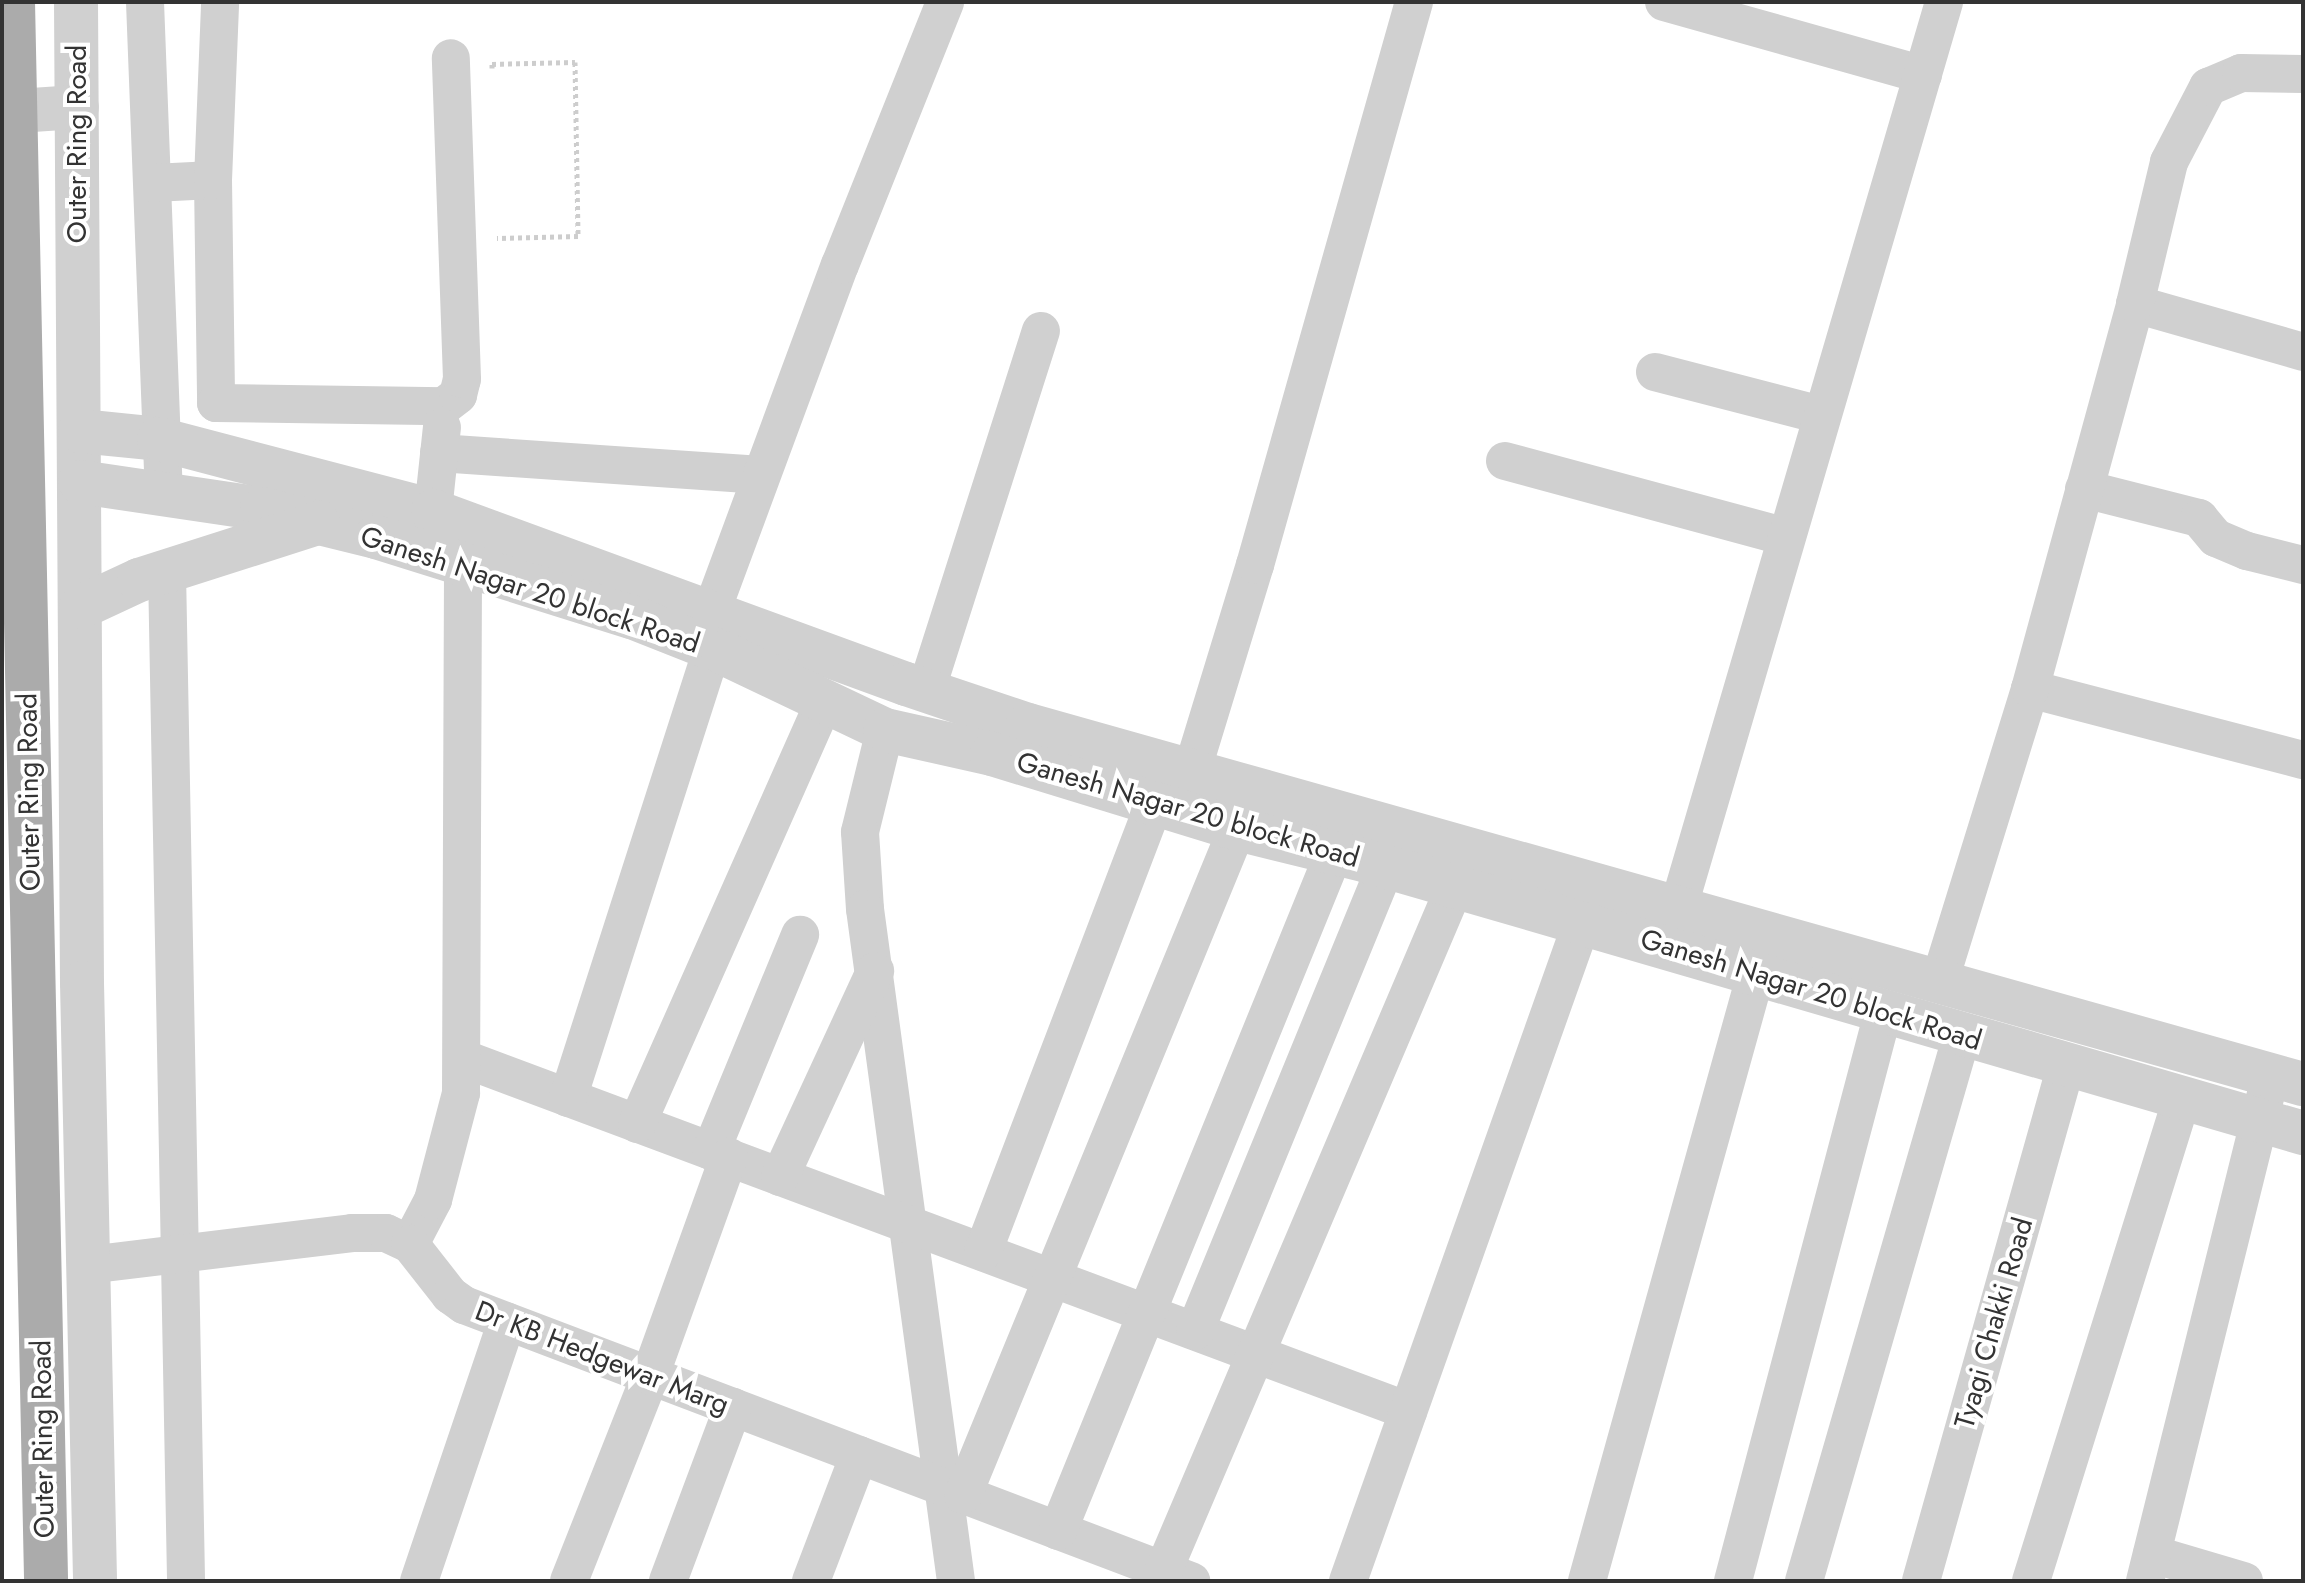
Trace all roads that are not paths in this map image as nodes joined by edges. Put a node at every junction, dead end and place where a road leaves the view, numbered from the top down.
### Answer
1 (13, 2) edge
2 (76, 2) edge
3 (145, 2) edge
4 (220, 2) edge
5 (945, 2) edge
6 (1414, 2) edge
7 (1664, 2) edge
8 (1944, 2) edge
9 (451, 58) dead end
10 (2303, 74) edge
11 (1923, 75) junction
12 (77, 107) junction
13 (2, 112) edge
14 (213, 180) junction
15 (153, 183) junction
16 (78, 278) junction
17 (2, 280) edge
18 (2135, 304) junction
19 (1041, 331) dead end
20 (2303, 352) edge
21 (1655, 372) dead end
22 (444, 406) junction
23 (1821, 415) junction
24 (80, 431) junction
25 (159, 439) junction
26 (439, 453) junction
27 (1505, 461) dead end
28 (761, 475) junction
29 (80, 482) junction
30 (2084, 489) junction
31 (164, 495) junction
32 (433, 511) junction
33 (318, 523) junction
34 (1786, 537) junction
35 (463, 565) junction
36 (2303, 565) edge
37 (167, 571) junction
38 (81, 607) junction
39 (712, 631) junction
40 (2030, 689) junction
41 (926, 691) junction
42 (824, 702) junction
43 (885, 730) junction
44 (2303, 760) edge
45 (1195, 770) junction
46 (81, 777) junction
47 (2, 780) edge
48 (1166, 808) junction
49 (1237, 829) junction
50 (1334, 853) junction
51 (1385, 868) junction
52 (1455, 886) junction
53 (1678, 909) junction
54 (1582, 922) junction
55 (1767, 934) junction
56 (800, 935) dead end
57 (875, 971) junction
58 (1756, 976) junction
59 (1939, 983) junction
60 (1883, 1013) junction
61 (1962, 1035) junction
62 (462, 1058) junction
63 (2066, 1066) junction
64 (2287, 1080) edge
65 (568, 1098) junction
66 (2182, 1098) junction
67 (2259, 1121) junction
68 (637, 1124) junction
69 (2303, 1133) edge
70 (720, 1154) junction
71 (780, 1177) junction
72 (909, 1225) junction
73 (410, 1244) junction
74 (983, 1252) junction
75 (181, 1256) junction
76 (88, 1265) junction
77 (1052, 1278) junction
78 (1146, 1313) junction
79 (507, 1321) junction
80 (1195, 1331) junction
81 (1255, 1354) junction
82 (650, 1376) junction
83 (733, 1407) junction
84 (1408, 1411) junction
85 (859, 1455) junction
86 (953, 1490) junction
87 (1058, 1531) junction
88 (2149, 1568) edge
89 (1171, 1577) edge
90 (46, 1581) edge
91 (95, 1581) edge
92 (186, 1581) edge
93 (419, 1581) edge
94 (569, 1581) edge
95 (668, 1581) edge
96 (811, 1581) edge
97 (956, 1581) edge
98 (1348, 1581) edge
99 (1587, 1581) edge
100 (1733, 1581) edge
101 (1804, 1581) edge
102 (1921, 1581) edge
103 (2031, 1581) edge
104 (2244, 1581) edge

1 - 90 main road, Outer Ring Road, bridge
2 - 12 street, Outer Ring Road
3 - 15 street
4 - 14 street
5 - 28 street
6 - 45 street
7 - 11 street
8 - 11 street
9 - 22 street
10 - 18 street
11 - 23 street
12 - 13 street
12 - 16 street, Outer Ring Road
14 - 15 street
14 - 22 street
15 - 25 street
16 - 17 street
16 - 24 street, Outer Ring Road
18 - 20 street
18 - 30 street
19 - 41 street
21 - 23 street
22 - 26 street
23 - 34 street
24 - 25 street, Ganesh Nagar 20 block Road
24 - 29 street, Outer Ring Road
25 - 31 street
25 - 32 street, Ganesh Nagar 20 block Road
26 - 28 street
26 - 32 street
27 - 34 street
28 - 39 street
29 - 31 street, Ganesh Nagar 20 block Road
29 - 38 street, Outer Ring Road
30 - 36 street
30 - 40 street
31 - 33 street, Ganesh Nagar 20 block Road
32 - 39 street, Ganesh Nagar 20 block Road
33 - 35 street, Ganesh Nagar 20 block Road
33 - 37 street
34 - 53 street
35 - 39 street, Ganesh Nagar 20 block Road
35 - 62 street
37 - 38 street
37 - 75 street
38 - 46 street, Outer Ring Road
39 - 41 street, Ganesh Nagar 20 block Road
39 - 42 street, Ganesh Nagar 20 block Road
39 - 65 street
40 - 44 street
40 - 59 street
41 - 45 street, Ganesh Nagar 20 block Road
42 - 43 street, Ganesh Nagar 20 block Road
42 - 68 street
43 - 48 street, Ganesh Nagar 20 block Road
43 - 57 street
45 - 48 street
45 - 53 street, Ganesh Nagar 20 block Road
46 - 47 street
46 - 76 street, Outer Ring Road
48 - 49 street, Ganesh Nagar 20 block Road
48 - 74 street
49 - 50 street, Ganesh Nagar 20 block Road
49 - 77 street
50 - 51 street, Ganesh Nagar 20 block Road
50 - 78 street
51 - 52 street, Ganesh Nagar 20 block Road
51 - 80 street
52 - 54 street, Ganesh Nagar 20 block Road
52 - 81 street
53 - 55 street, Ganesh Nagar 20 block Road
54 - 58 street, Ganesh Nagar 20 block Road
54 - 84 street
55 - 58 street
55 - 59 street, Ganesh Nagar 20 block Road
56 - 70 street
57 - 71 street
57 - 72 street
58 - 60 street, Ganesh Nagar 20 block Road
58 - 99 street
59 - 64 street, Ganesh Nagar 20 block Road
60 - 61 street, Ganesh Nagar 20 block Road
60 - 100 street
61 - 63 street, Ganesh Nagar 20 block Road
61 - 101 street
62 - 65 street
62 - 73 street
63 - 66 street, Ganesh Nagar 20 block Road
63 - 102 street, Tyagi Chakki Road
64 - 67 street
65 - 68 street
66 - 67 street, Ganesh Nagar 20 block Road
66 - 103 street
67 - 69 street, Ganesh Nagar 20 block Road
67 - 88 street
68 - 70 street
70 - 71 street
70 - 82 street
71 - 72 street
72 - 74 street
72 - 86 street
73 - 75 street
73 - 79 street, Dr KB Hedgewar Marg
74 - 77 street
75 - 76 street
75 - 92 street
76 - 91 street, Outer Ring Road
77 - 78 street
77 - 86 street
78 - 80 street
78 - 87 street
79 - 82 street, Dr KB Hedgewar Marg
79 - 93 street
80 - 81 street
81 - 84 street
81 - 89 street
82 - 83 street, Dr KB Hedgewar Marg
82 - 94 street
83 - 85 street, Dr KB Hedgewar Marg
83 - 95 street
84 - 98 street
85 - 86 street, Dr KB Hedgewar Marg
85 - 96 street
86 - 87 street, Dr KB Hedgewar Marg
86 - 97 street
87 - 89 street, Dr KB Hedgewar Marg
88 - 104 street

